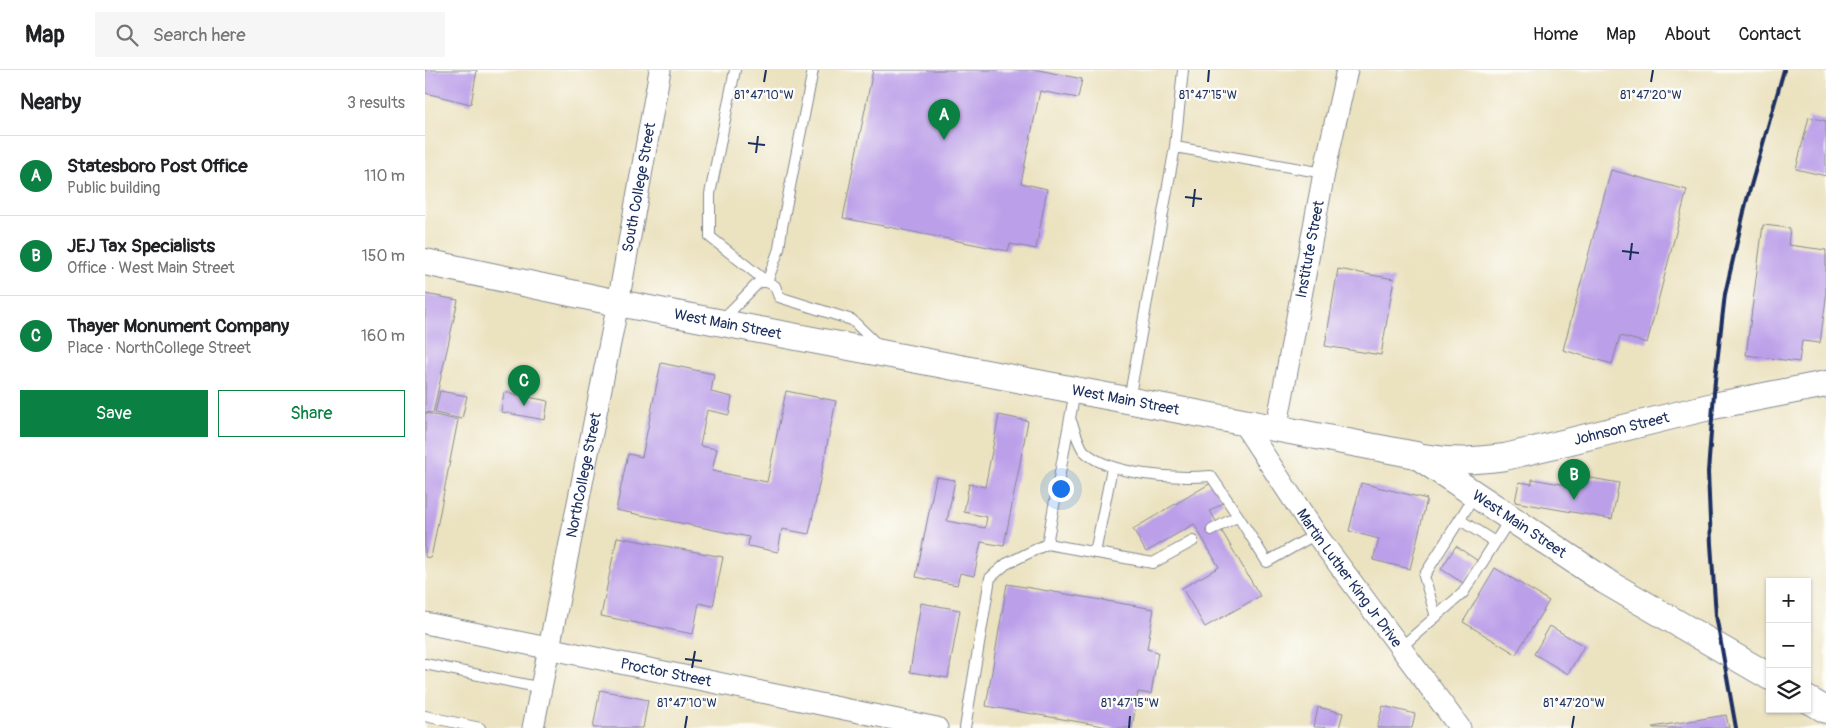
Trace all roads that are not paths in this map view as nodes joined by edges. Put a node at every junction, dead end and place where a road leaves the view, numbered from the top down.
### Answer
1 (660, 70) edge
2 (735, 70) edge
3 (813, 70) edge
4 (1183, 70) edge
5 (1347, 70) edge
6 (1175, 147) junction
7 (1324, 173) junction
8 (425, 262) edge
9 (767, 282) junction
10 (618, 303) junction
11 (720, 322) junction
12 (888, 355) junction
13 (1826, 384) edge
14 (1075, 391) junction
15 (1129, 401) junction
16 (1070, 419) junction
17 (1243, 423) junction
18 (1276, 430) junction
19 (1416, 455) junction
20 (1112, 468) junction
21 (1475, 495) junction
22 (1238, 516) junction
23 (1510, 519) junction
24 (1460, 520) junction
25 (1212, 530) dead end
26 (1316, 534) junction
27 (1193, 541) dead end
28 (1495, 542) junction
29 (1047, 544) junction
30 (1095, 553) junction
31 (1436, 617) junction
32 (425, 623) edge
33 (1400, 648) junction
34 (550, 649) junction
35 (425, 664) edge
36 (1766, 675) edge
37 (542, 688) junction
38 (1811, 701) edge
39 (1826, 710) edge
40 (425, 716) edge
41 (1457, 726) edge
42 (480, 728) edge
43 (533, 728) edge
44 (937, 728) edge
45 (965, 728) edge

1 - 10 street, South College Street
2 - 9 lane
3 - 9 lane
4 - 6 lane
5 - 7 street, Institute Street
6 - 7 lane
6 - 15 lane
7 - 18 street, Institute Street
8 - 10 street, West Main Street
9 - 11 lane
9 - 12 lane
10 - 11 street, West Main Street
10 - 34 street, NorthCollege Street
11 - 12 street, West Main Street
12 - 14 street, West Main Street
13 - 19 street, Johnson Street
14 - 15 street, West Main Street
14 - 16 lane
15 - 17 street, West Main Street
16 - 20 lane
16 - 29 lane
17 - 18 street, West Main Street
17 - 26 street, Martin Luther King Jr Drive
18 - 19 street, West Main Street
19 - 21 street, West Main Street
20 - 22 lane
20 - 30 lane
21 - 23 street, West Main Street
21 - 24 lane
22 - 25 lane
22 - 26 lane
23 - 28 lane
23 - 36 street, West Main Street
24 - 28 lane
24 - 31 lane
26 - 33 street, Martin Luther King Jr Drive
27 - 30 lane
28 - 31 lane
29 - 30 lane
29 - 45 lane
31 - 33 lane
32 - 34 street, Proctor Street
33 - 41 street, Martin Luther King Jr Drive
34 - 37 street, NorthCollege Street
34 - 44 street, Proctor Street
35 - 37 lane
37 - 43 street, NorthCollege Street
38 - 39 street
40 - 42 lane

